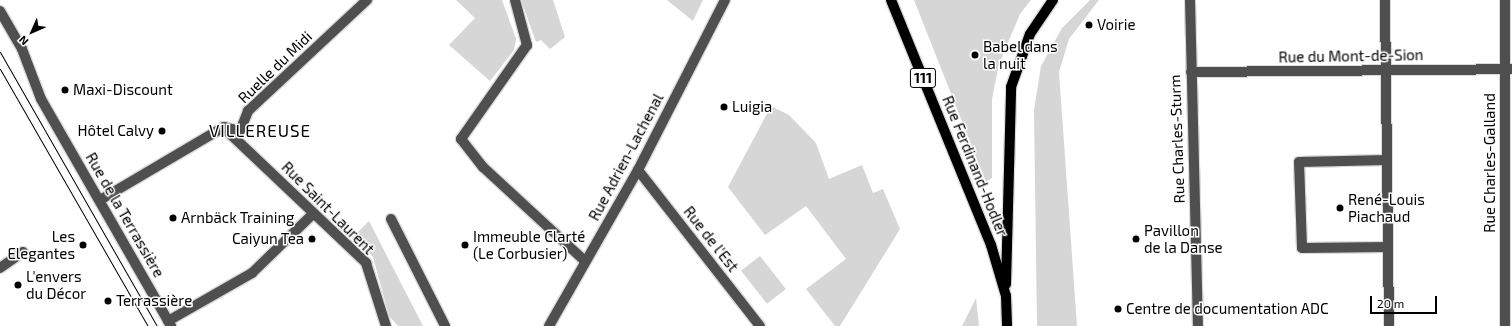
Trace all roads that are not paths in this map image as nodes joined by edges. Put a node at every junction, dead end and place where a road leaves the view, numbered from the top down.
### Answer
1 (367, 0) edge
2 (515, 0) edge
3 (725, 0) edge
4 (891, 0) edge
5 (1053, 0) edge
6 (1190, 0) edge
7 (1385, 0) edge
8 (1505, 0) edge
9 (0, 11) edge
10 (1508, 69) edge
11 (1386, 71) junction
12 (1190, 72) junction
13 (224, 127) junction
14 (1387, 160) junction
15 (638, 170) junction
16 (100, 200) junction
17 (314, 213) junction
18 (391, 219) dead end
19 (1388, 247) junction
20 (23, 252) dead end
21 (585, 261) junction
22 (0, 268) edge
23 (1006, 296) junction
24 (170, 324) edge
25 (386, 326) edge
26 (445, 326) edge
27 (549, 326) edge
28 (760, 326) edge
29 (1007, 326) edge
30 (1198, 326) edge
31 (1389, 326) edge
32 (1505, 326) edge

1 - 13 street, Ruelle du Midi
2 - 21 street
3 - 15 street, Rue Adrien-Lachenal
4 - 23 main road, Rue Ferdinand-Hodler / 111
5 - 23 main road
6 - 12 street, Rue Charles-Sturm
7 - 11 street
8 - 10 street, Rue Charles-Galland
9 - 16 street, Rue de la Terrassière
10 - 11 street, Rue du Mont-de-Sion
10 - 32 street, Rue Charles-Galland
11 - 12 street, Rue du Mont-de-Sion
11 - 14 street
12 - 30 street, Rue Charles-Sturm
13 - 16 street
13 - 17 street, Rue Saint-Laurent
14 - 19 street
14 - 19 street
15 - 21 street, Rue Adrien-Lachenal
15 - 28 street, Rue de l'Est
16 - 24 street, Rue de la Terrassière
17 - 24 street
17 - 25 street, Rue Saint-Laurent
18 - 26 street
19 - 31 street
20 - 22 street
21 - 27 street, Rue Adrien-Lachenal
23 - 29 main road, Rue Ferdinand-Hodler / 111

